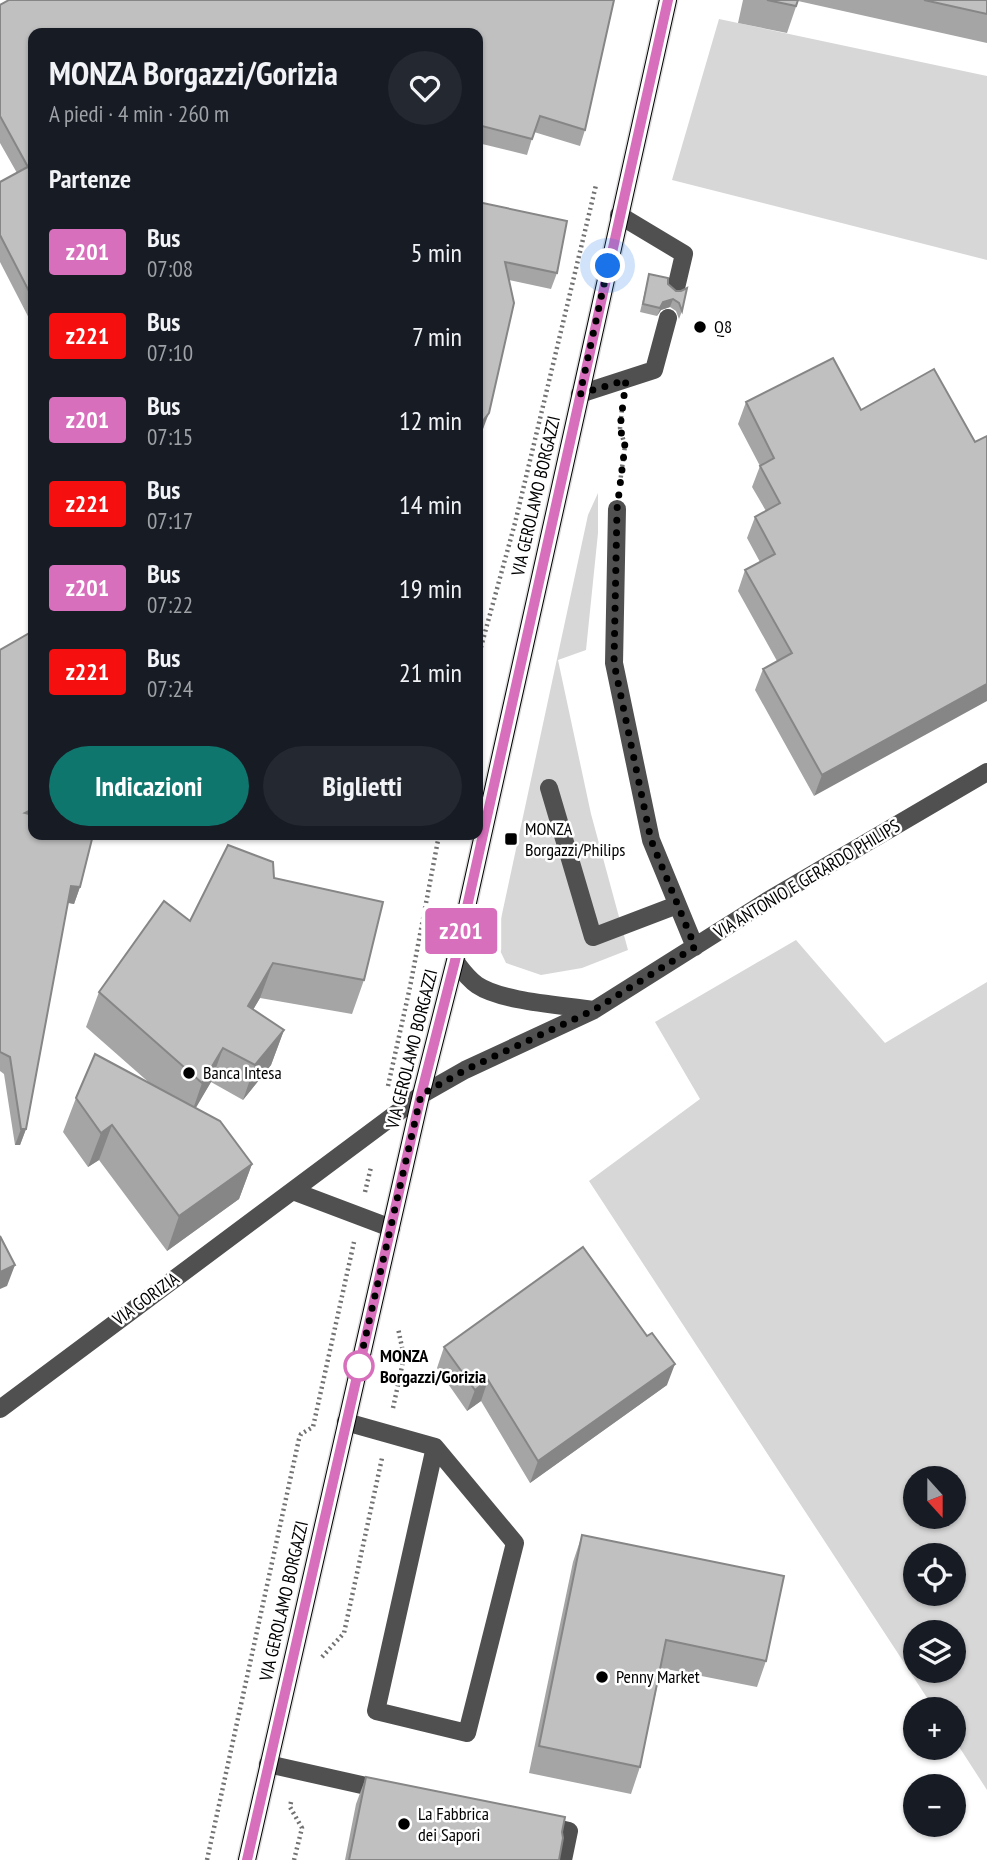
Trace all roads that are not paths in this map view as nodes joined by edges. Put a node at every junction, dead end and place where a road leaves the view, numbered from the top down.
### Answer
1 (668, 0) edge
2 (619, 215) junction
3 (676, 288) edge
4 (668, 318) dead end
5 (580, 394) junction
6 (617, 509) road end
7 (987, 772) edge
8 (549, 788) dead end
9 (483, 834) edge
10 (482, 840) edge
11 (677, 905) junction
12 (695, 947) junction
13 (455, 961) junction
14 (594, 1010) junction
15 (421, 1095) junction
16 (293, 1191) junction
17 (391, 1228) junction
18 (0, 1409) edge
19 (346, 1422) junction
20 (435, 1447) junction
21 (268, 1764) junction
22 (406, 1795) edge
23 (515, 1819) edge
24 (247, 1860) edge
25 (563, 1860) edge

1 - 2 main road, VIA GEROLAMO BORGAZZI
2 - 3 street
2 - 5 main road, VIA GEROLAMO BORGAZZI
4 - 5 street
5 - 9 main road, VIA GEROLAMO BORGAZZI
6 - 11 street
7 - 12 street, VIA ANTONIO E GERARDO PHILIPS
8 - 11 street
10 - 13 main road, VIA GEROLAMO BORGAZZI
11 - 12 street
12 - 14 street, VIA ANTONIO E GERARDO PHILIPS
13 - 14 street
13 - 15 main road, VIA GEROLAMO BORGAZZI
14 - 15 street, VIA ANTONIO E GERARDO PHILIPS
15 - 16 street, VIA GORIZIA
15 - 17 main road, VIA GEROLAMO BORGAZZI
16 - 17 street
16 - 18 street, VIA GORIZIA
17 - 19 main road, VIA GEROLAMO BORGAZZI
19 - 20 street
19 - 21 main road, VIA GEROLAMO BORGAZZI
20 - 20 street
21 - 22 street
21 - 24 main road, VIA GEROLAMO BORGAZZI
23 - 25 street

